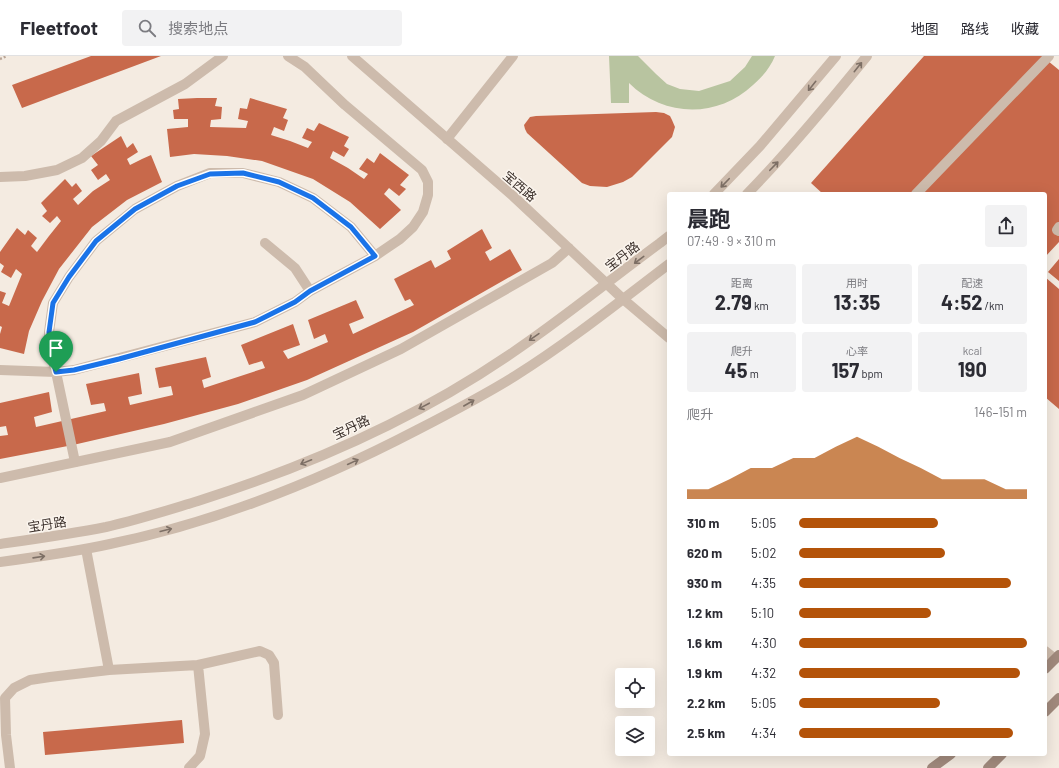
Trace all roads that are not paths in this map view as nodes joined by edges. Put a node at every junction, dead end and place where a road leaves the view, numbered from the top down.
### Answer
1 (223, 56) edge
2 (288, 56) edge
3 (352, 56) edge
4 (513, 56) edge
5 (836, 56) edge
6 (867, 56) edge
7 (1048, 56) edge
8 (446, 139) junction
9 (0, 177) edge
10 (716, 192) edge
11 (748, 192) edge
12 (918, 192) edge
13 (1059, 228) edge
14 (1059, 231) edge
15 (667, 238) edge
16 (265, 243) dead end
17 (570, 248) junction
18 (375, 256) junction
19 (667, 266) edge
20 (607, 284) junction
21 (310, 291) junction
22 (623, 299) junction
23 (667, 336) edge
24 (0, 370) edge
25 (56, 372) junction
26 (75, 462) junction
27 (0, 478) edge
28 (0, 544) edge
29 (86, 549) junction
30 (0, 562) edge
31 (1047, 651) edge
32 (1058, 659) edge
33 (198, 665) junction
34 (1047, 667) edge
35 (109, 670) junction
36 (1059, 698) edge
37 (1047, 710) edge
38 (278, 715) dead end
39 (948, 756) edge
40 (1000, 756) edge
41 (10, 768) edge
42 (189, 768) edge
43 (932, 768) edge
44 (988, 768) edge

1 - 9 street
2 - 18 street
3 - 8 street, 宝西路
4 - 8 street
5 -> 10 street
11 -> 6 street
7 - 12 street
8 - 17 street, 宝西路
13 - 14 street
15 -> 20 street, 宝丹路
16 - 21 street
17 - 20 street, 宝西路
17 - 26 street
18 - 21 street
18 - 25 street
19 - 22 street
20 - 22 street, 宝西路
20 -> 28 street, 宝丹路
21 - 25 street
22 - 23 street, 宝西路
29 -> 22 street
24 - 25 street
25 - 26 street
26 - 27 street
30 -> 29 street
29 - 35 street
31 - 32 street
32 - 34 main road
33 - 35 street
33 - 38 street
33 - 42 street
35 - 41 street
36 - 37 main road
39 - 43 main road
40 - 44 main road

